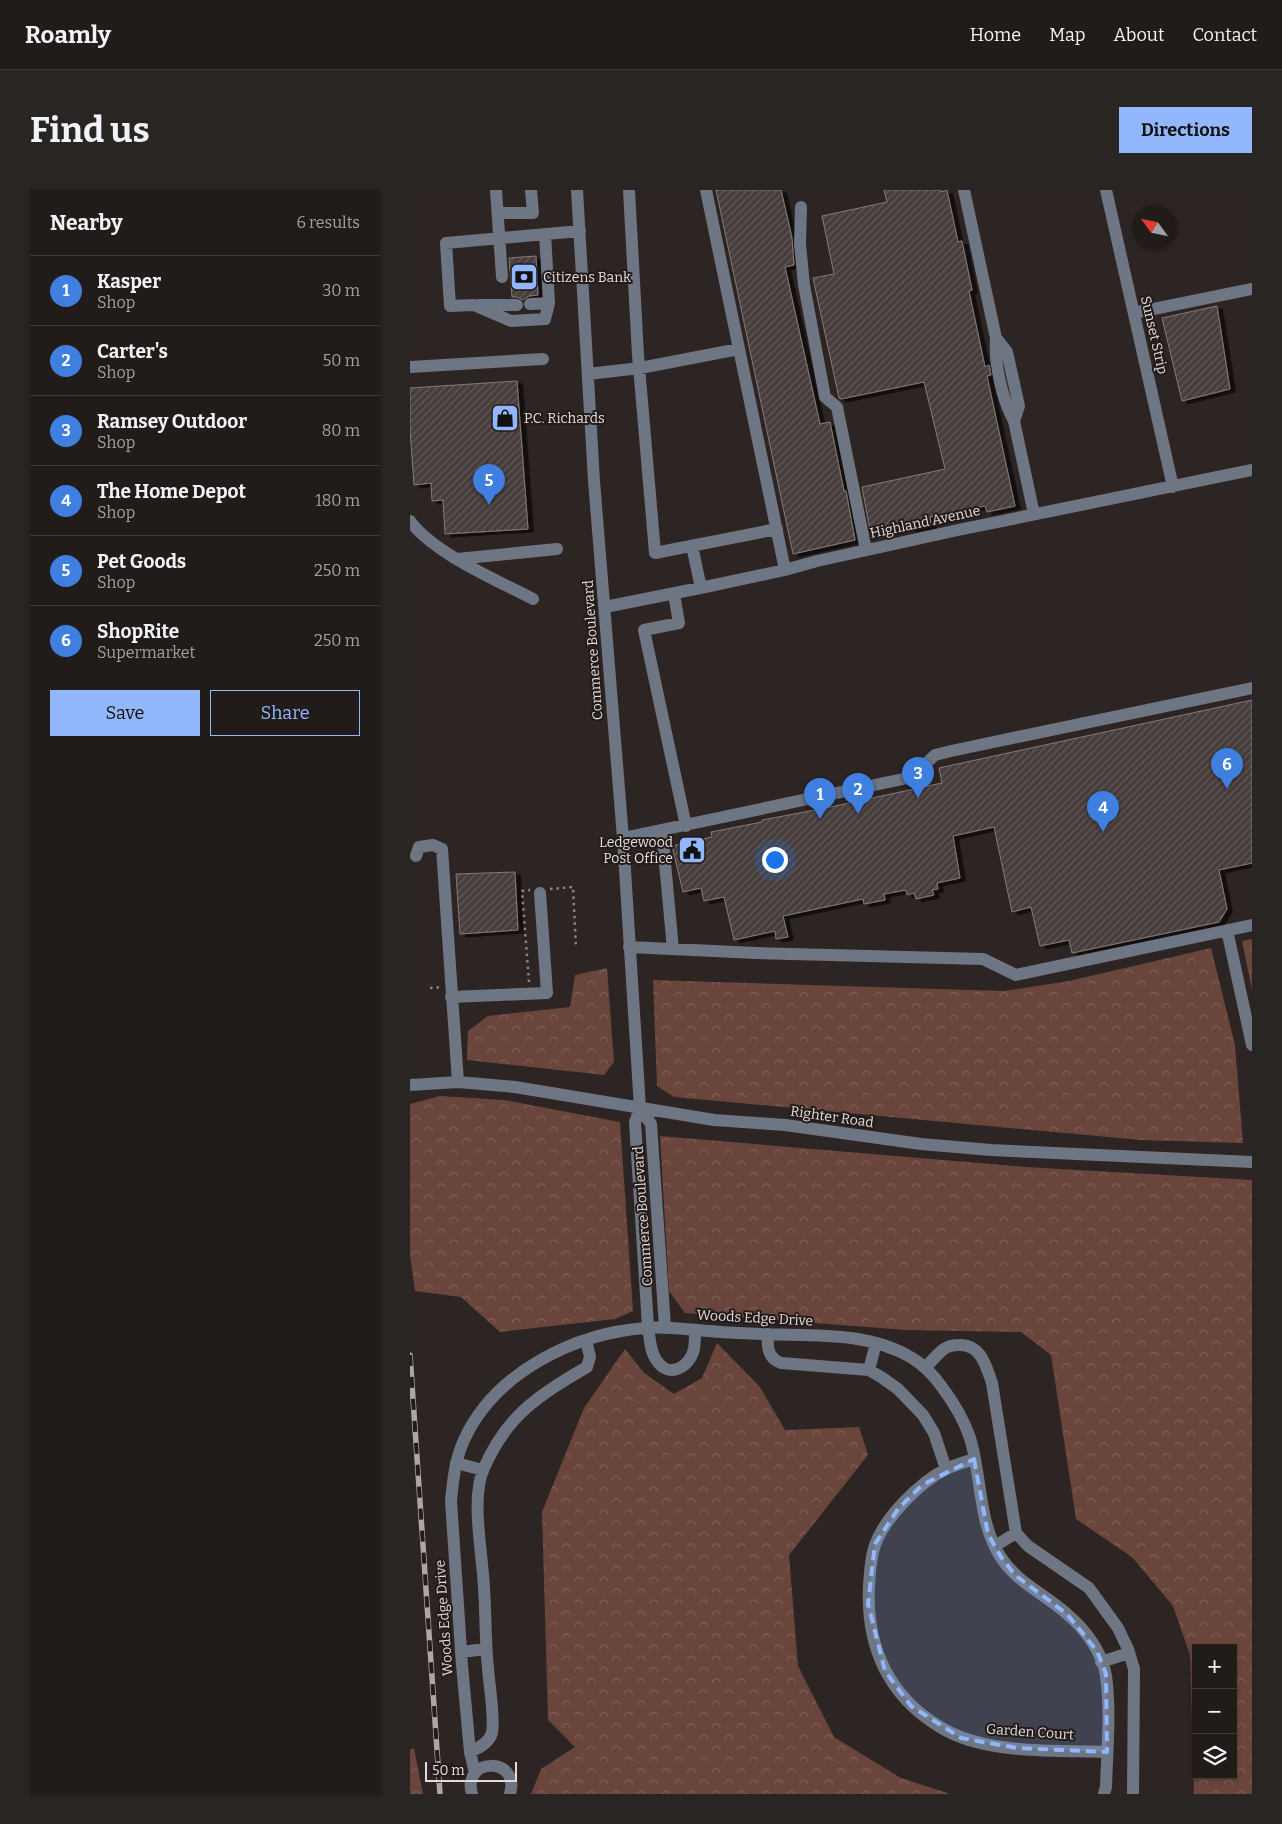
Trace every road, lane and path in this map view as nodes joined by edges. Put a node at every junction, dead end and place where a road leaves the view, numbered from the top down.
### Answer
1 (496, 190) edge
2 (531, 190) edge
3 (578, 190) edge
4 (629, 190) edge
5 (706, 190) edge
6 (964, 190) edge
7 (1106, 190) edge
8 (801, 207) dead end
9 (498, 213) junction
10 (580, 231) junction
11 (545, 234) junction
12 (499, 238) junction
13 (502, 277) dead end
14 (1252, 289) edge
15 (530, 304) dead end
16 (549, 304) junction
17 (516, 305) dead end
18 (474, 306) junction
19 (1134, 313) junction
20 (740, 349) junction
21 (543, 359) dead end
22 (410, 367) edge
23 (640, 368) junction
24 (588, 374) junction
25 (1252, 470) edge
26 (1173, 487) junction
27 (1034, 514) junction
28 (410, 521) edge
29 (777, 529) junction
30 (692, 546) junction
31 (557, 549) dead end
32 (866, 550) junction
33 (457, 559) junction
34 (785, 570) junction
35 (701, 588) junction
36 (674, 594) junction
37 (533, 599) dead end
38 (605, 607) junction
39 (1252, 688) edge
40 (686, 826) junction
41 (662, 831) junction
42 (623, 838) junction
43 (416, 856) dead end
44 (542, 891) junction
45 (1252, 924) edge
46 (1227, 930) junction
47 (629, 947) junction
48 (576, 948) dead end
49 (673, 949) junction
50 (520, 982) dead end
51 (451, 997) junction
52 (1252, 1045) edge
53 (458, 1082) junction
54 (410, 1085) edge
55 (640, 1108) junction
56 (1252, 1162) edge
57 (648, 1327) junction
58 (665, 1327) junction
59 (696, 1330) junction
60 (768, 1334) junction
61 (586, 1340) junction
62 (876, 1343) junction
63 (925, 1368) junction
64 (869, 1370) junction
65 (974, 1459) junction
66 (456, 1463) junction
67 (946, 1469) junction
68 (483, 1470) junction
69 (1016, 1533) junction
70 (995, 1546) junction
71 (486, 1649) junction
72 (461, 1652) junction
73 (1129, 1654) junction
74 (1102, 1662) junction
75 (470, 1752) junction
76 (1107, 1752) junction
77 (475, 1773) junction
78 (472, 1794) edge
79 (510, 1794) edge
80 (1104, 1794) edge
81 (1132, 1794) edge

1 - 9 street
2 - 9 street
3 - 10 street, Commerce Boulevard
4 - 23 street
5 - 20 street
6 - 27 street
7 - 19 street, Sunset Strip
8 - 32 street
9 - 12 street
10 - 11 street
10 - 24 street, Commerce Boulevard
11 - 12 street
11 - 16 street
12 - 13 street
12 - 18 street
14 - 19 street
15 - 16 street
16 - 18 street
17 - 18 street
19 - 26 street, Sunset Strip
20 - 23 street
20 - 29 street
21 - 22 street
23 - 24 street
23 - 30 street
24 - 38 street, Commerce Boulevard
25 - 26 street, Highland Avenue
26 - 27 street, Highland Avenue
27 - 32 street, Highland Avenue
28 - 33 street
29 - 30 street
29 - 34 street
30 - 35 street
31 - 33 street
32 - 34 street, Highland Avenue
33 - 37 street
34 - 35 street, Highland Avenue
35 - 36 street, Highland Avenue
36 - 38 street, Highland Avenue
36 - 40 street
38 - 42 street, Commerce Boulevard
39 - 40 street
40 - 41 street
41 - 42 street
41 - 49 street
42 - 47 street, Commerce Boulevard
43 - 51 street
44 - 48 path
44 - 50 path
44 - 51 street
45 - 46 street
46 - 49 street
46 - 52 street
47 - 49 street
47 - 55 street, Commerce Boulevard
51 - 53 street
53 - 54 street, Righter Road
53 - 55 street, Righter Road
55 - 56 street, Righter Road
55 - 57 street, Commerce Boulevard
55 - 58 street, Commerce Boulevard
57 - 58 street, Woods Edge Drive
57 - 59 street, Commerce Boulevard
57 - 61 street, Woods Edge Drive
58 - 59 street, Woods Edge Drive
59 - 60 street, Woods Edge Drive
60 - 62 street, Woods Edge Drive
60 - 64 street
61 - 66 street, Woods Edge Drive
61 - 68 street
62 - 63 street, Woods Edge Drive
62 - 64 street
63 - 65 street, Woods Edge Drive
63 - 69 street
64 - 67 street
65 - 67 street, Garden Court
65 - 70 street, Woods Edge Drive
66 - 68 street
66 - 72 street, Woods Edge Drive
67 - 76 street, Garden Court
68 - 71 street
69 - 70 street
69 - 73 street
70 - 74 street, Woods Edge Drive
71 - 72 street
71 - 75 street
72 - 75 street, Woods Edge Drive
73 - 74 street
73 - 81 street
74 - 76 street, Woods Edge Drive
75 - 77 street, Woods Edge Drive
76 - 80 street, Woods Edge Drive
77 - 78 street, Woods Edge Drive
77 - 79 street

